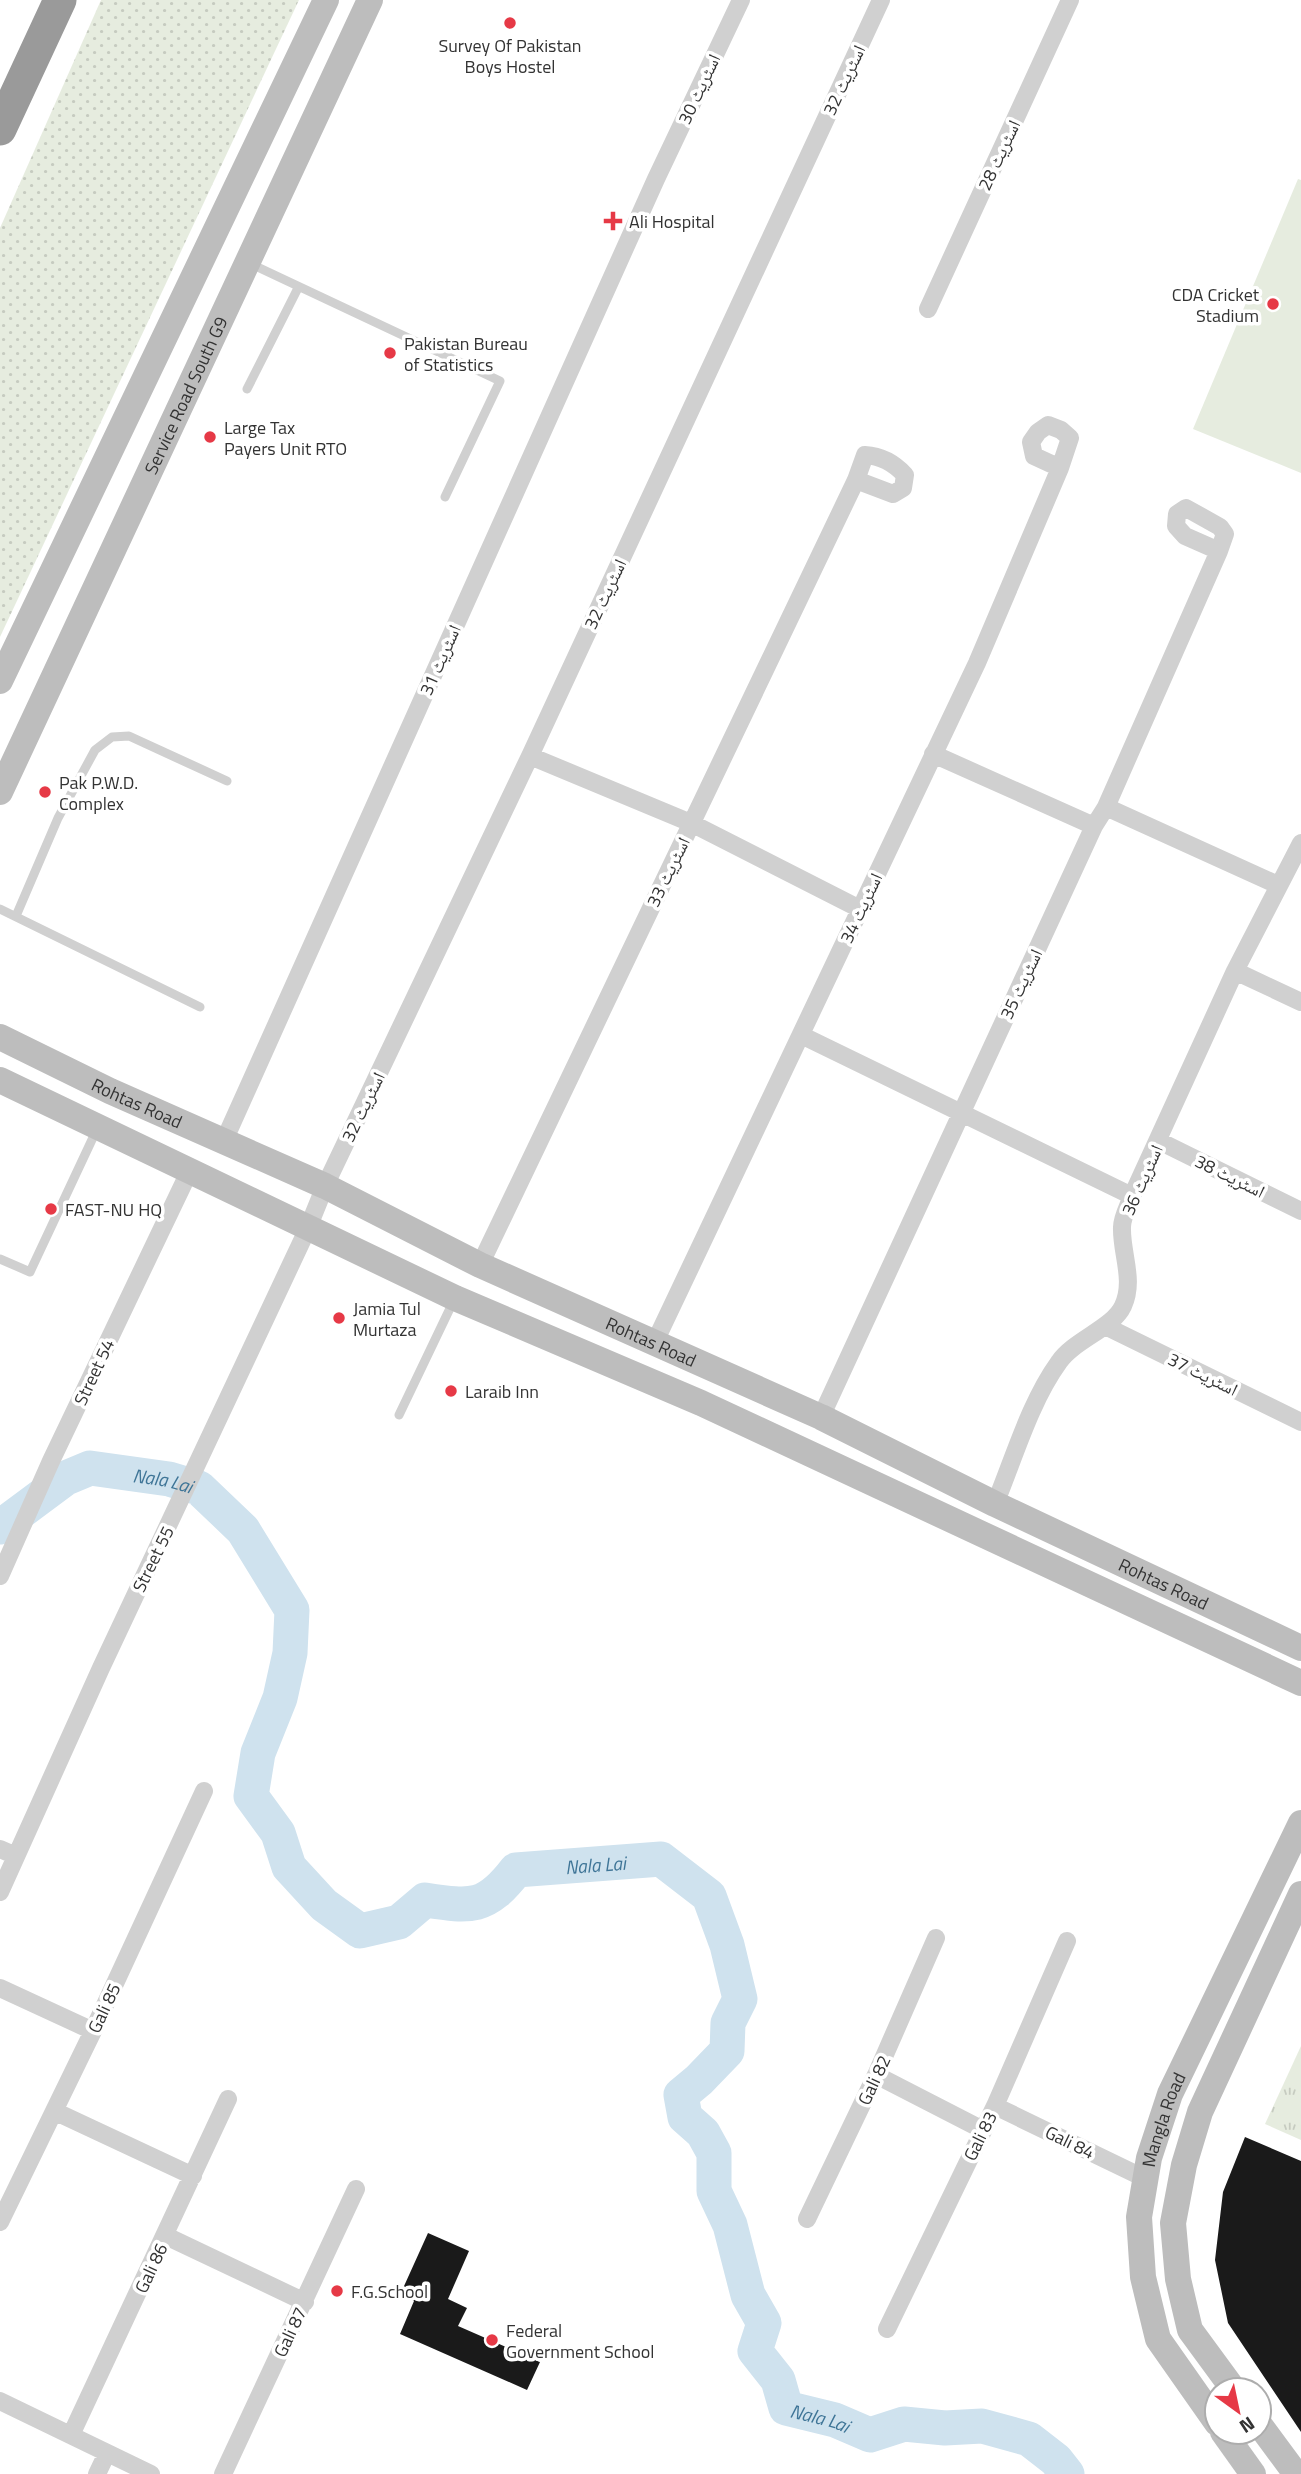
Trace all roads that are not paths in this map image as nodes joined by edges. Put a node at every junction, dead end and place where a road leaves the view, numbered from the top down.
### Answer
1 (60, 0) edge
2 (326, 0) edge
3 (370, 0) edge
4 (741, 0) edge
5 (881, 0) edge
6 (1070, 0) edge
7 (0, 129) edge
8 (656, 178) joint
9 (247, 263) junction
10 (298, 288) junction
11 (928, 309) dead end
12 (247, 389) dead end
13 (1060, 468) dead end
14 (856, 480) dead end
15 (445, 497) dead end
16 (1219, 551) dead end
17 (0, 681) edge
18 (933, 754) junction
19 (530, 756) junction
20 (228, 781) dead end
21 (0, 792) edge
22 (1106, 807) junction
23 (691, 823) junction
24 (1094, 826) junction
25 (1301, 843) edge
26 (1278, 885) junction
27 (0, 909) edge
28 (860, 909) junction
29 (16, 916) junction
30 (1235, 971) junction
31 (1301, 1002) edge
32 (200, 1007) dead end
33 (802, 1035) junction
34 (0, 1037) edge
35 (0, 1080) edge
36 (110, 1091) junction
37 (961, 1112) junction
38 (94, 1124) junction
39 (224, 1141) junction
40 (1159, 1141) junction
41 (190, 1170) junction
42 (325, 1186) junction
43 (1132, 1196) junction
44 (1301, 1211) edge
45 (308, 1228) junction
46 (0, 1259) edge
47 (480, 1265) junction
48 (455, 1298) junction
49 (1105, 1326) junction
50 (654, 1344) junction
51 (399, 1415) dead end
52 (821, 1417) junction
53 (1301, 1422) edge
54 (995, 1504) junction
55 (0, 1576) edge
56 (1301, 1648) edge
57 (1301, 1684) edge
58 (204, 1791) dead end
59 (1301, 1823) edge
60 (8, 1853) edge
61 (0, 1892) edge
62 (1301, 1894) edge
63 (936, 1938) dead end
64 (1067, 1941) dead end
65 (0, 1988) edge
66 (93, 2031) junction
67 (876, 2075) junction
68 (228, 2099) dead end
69 (995, 2106) junction
70 (54, 2111) junction
71 (983, 2130) junction
72 (193, 2176) junction
73 (1144, 2178) junction
74 (356, 2189) dead end
75 (807, 2219) dead end
76 (0, 2222) edge
77 (166, 2236) junction
78 (305, 2302) junction
79 (887, 2329) dead end
80 (1224, 2376) edge
81 (0, 2401) edge
82 (1203, 2403) edge
83 (71, 2435) junction
84 (1273, 2443) edge
85 (1233, 2446) edge
86 (107, 2453) junction
87 (97, 2474) edge
88 (151, 2474) edge
89 (223, 2474) edge
90 (1252, 2474) edge
91 (1296, 2474) edge

1 - 7 highway
2 - 17 main road
3 - 9 main road, Service Road South G9
4 - 8 street, اسٹریٹ 30
5 - 19 street, اسٹریٹ 32
6 - 11 street, اسٹریٹ 28
8 - 39 street, اسٹریٹ 31
9 - 10 lane
9 - 21 main road, Service Road South G9
10 - 12 lane
10 - 15 lane
13 - 18 street, اسٹریٹ 34
14 - 23 street, اسٹریٹ 33
16 - 22 street, اسٹریٹ 35
18 - 24 street
18 - 28 street, اسٹریٹ 34
19 - 23 street
19 - 42 street, اسٹریٹ 32
20 - 29 lane
22 - 24 street, اسٹریٹ 35
22 - 26 street
23 - 28 street
23 - 47 street, اسٹریٹ 33
24 - 37 street, اسٹریٹ 35
25 - 26 street, اسٹریٹ 36
26 - 30 street, اسٹریٹ 36
27 - 29 lane
28 - 33 street, اسٹریٹ 34
29 - 32 lane
30 - 31 street
30 - 40 street, اسٹریٹ 36
33 - 37 street
33 - 50 street, اسٹریٹ 34
34 - 36 main road, Rohtas Road
35 - 38 main road, Rohtas Road
36 - 38 main road
36 - 39 main road, Rohtas Road
37 - 43 street
37 - 52 street, اسٹریٹ 35
38 - 41 main road, Rohtas Road
38 - 46 lane
39 - 42 main road, Rohtas Road
40 - 43 street, اسٹریٹ 36
40 - 44 street, اسٹریٹ 38
41 - 45 main road, Rohtas Road
41 - 55 street, Street 54
42 - 45 street, اسٹریٹ 32
42 - 47 main road, Rohtas Road
43 - 49 street, اسٹریٹ 36
45 - 48 main road, Rohtas Road
45 - 60 street, Street 55
47 - 50 main road, Rohtas Road
48 - 51 lane
48 - 57 main road, Rohtas Road
49 - 53 street, اسٹریٹ 37
49 - 54 street, اسٹریٹ 36
50 - 52 main road, Rohtas Road
52 - 54 main road, Rohtas Road
54 - 56 main road, Rohtas Road
58 - 66 street, Gali 85
59 - 73 main road, Mangla Road
60 - 61 street, Street 55
62 - 80 main road, Mangla Road
63 - 67 street, Gali 82
64 - 69 street, Gali 83
65 - 66 street
66 - 70 street, Gali 85
67 - 71 street
67 - 75 street, Gali 82
68 - 72 street, Gali 86
69 - 71 street, Gali 83
69 - 73 street, Gali 84
70 - 72 street
70 - 76 street, Gali 85
71 - 79 street, Gali 83
72 - 77 street, Gali 86
73 - 82 main road, Mangla Road
74 - 78 street, Gali 87
77 - 78 street
77 - 83 street, Gali 86
78 - 89 street, Gali 87
81 - 83 street
83 - 86 street
84 - 91 main road
85 - 90 main road
86 - 87 street
86 - 88 street

